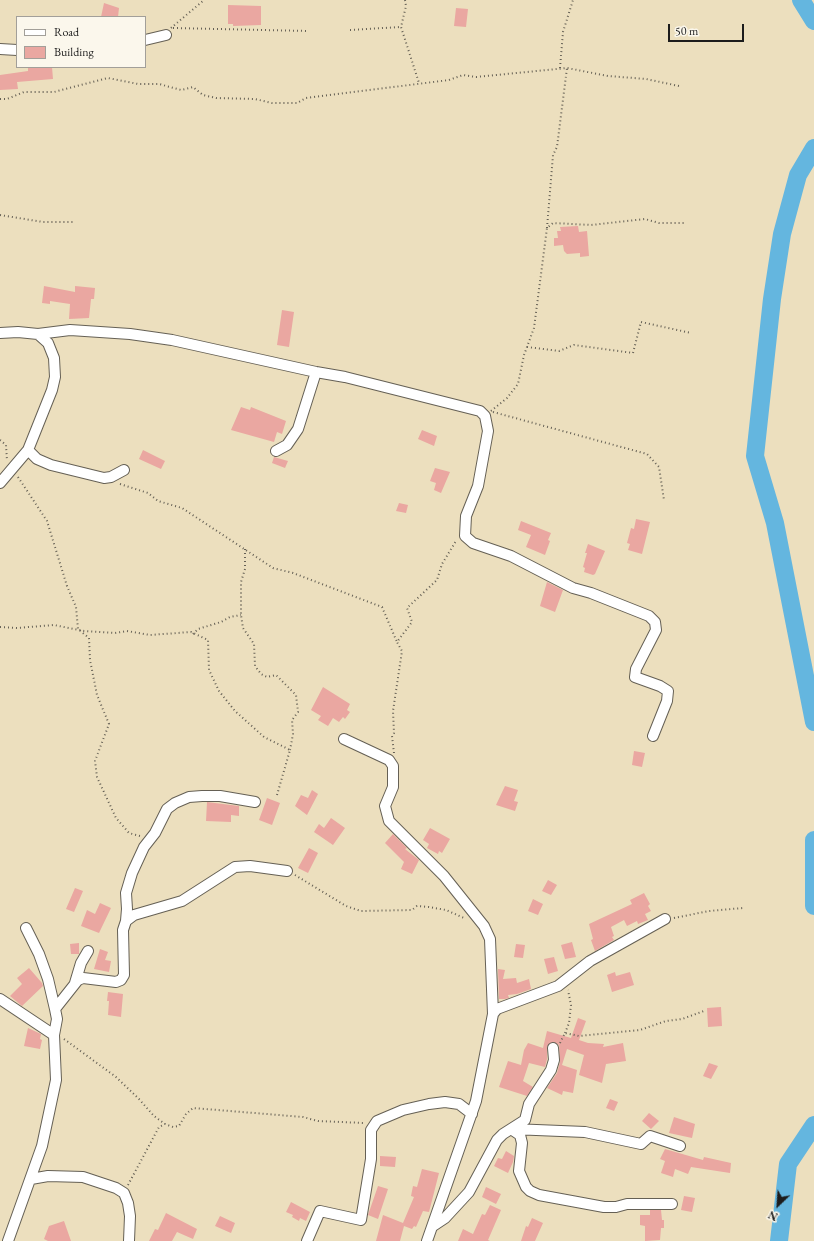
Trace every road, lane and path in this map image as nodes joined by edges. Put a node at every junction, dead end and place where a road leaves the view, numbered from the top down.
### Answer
1 (204, 0) edge
2 (405, 0) edge
3 (573, 0) edge
4 (401, 27) junction
5 (350, 30) dead end
6 (308, 31) dead end
7 (168, 32) junction
8 (146, 40) edge
9 (0, 49) edge
10 (16, 50) edge
11 (560, 68) junction
12 (567, 68) junction
13 (420, 83) junction
14 (679, 86) dead end
15 (0, 99) edge
16 (0, 215) edge
17 (75, 222) dead end
18 (686, 223) dead end
19 (547, 228) junction
20 (0, 333) edge
21 (690, 333) dead end
22 (38, 334) junction
23 (527, 347) junction
24 (316, 372) junction
25 (0, 440) edge
26 (28, 450) junction
27 (276, 451) dead end
28 (13, 468) junction
29 (124, 470) dead end
30 (104, 478) junction
31 (0, 483) edge
32 (664, 500) dead end
33 (465, 536) junction
34 (245, 549) junction
35 (241, 616) junction
36 (0, 627) edge
37 (78, 629) junction
38 (193, 634) junction
39 (397, 642) junction
40 (653, 736) dead end
41 (344, 739) dead end
42 (290, 750) junction
43 (393, 766) junction
44 (277, 795) dead end
45 (255, 802) dead end
46 (151, 839) junction
47 (287, 871) joint
48 (743, 908) dead end
49 (465, 918) dead end
50 (665, 919) joint
51 (126, 920) junction
52 (26, 928) dead end
53 (88, 950) dead end
54 (566, 981) junction
55 (75, 983) junction
56 (0, 999) edge
57 (55, 1009) junction
58 (704, 1011) dead end
59 (493, 1014) junction
60 (565, 1033) junction
61 (54, 1035) junction
62 (553, 1048) joint
63 (472, 1114) junction
64 (377, 1121) junction
65 (165, 1124) junction
66 (511, 1129) junction
67 (680, 1146) dead end
68 (31, 1179) junction
69 (124, 1193) junction
70 (672, 1204) dead end
71 (432, 1226) junction
72 (8, 1241) edge
73 (129, 1241) edge
74 (307, 1241) edge
75 (427, 1241) edge

1 - 7 path
2 - 4 path
3 - 11 path
4 - 5 path
4 - 13 path
6 - 7 path
7 - 8 street
9 - 10 street
11 - 12 path
11 - 13 path
12 - 14 path
12 - 19 path
13 - 15 path
16 - 17 path
18 - 19 path
19 - 23 path
20 - 22 street
21 - 23 path
22 - 24 street
22 - 26 street
23 - 32 path
24 - 27 street
24 - 33 street
25 - 28 path
26 - 28 street
26 - 30 street
28 - 31 street
28 - 37 path
29 - 30 street
30 - 34 path
33 - 39 path
33 - 40 street
34 - 35 path
34 - 39 path
35 - 38 path
35 - 42 path
36 - 37 path
37 - 38 path
37 - 46 path
38 - 42 path
39 - 43 path
41 - 43 street
42 - 44 path
43 - 59 street
45 - 46 street
46 - 51 street
47 - 49 path
47 - 51 street
48 - 50 path
50 - 54 street
51 - 55 street
52 - 57 street
53 - 55 street
54 - 59 street
54 - 60 path
55 - 57 street
56 - 61 street
57 - 61 street
58 - 60 path
59 - 63 street
60 - 62 path
61 - 65 path
61 - 68 street
62 - 66 street
63 - 64 street
63 - 71 street
64 - 65 path
64 - 74 street
65 - 69 path
66 - 67 street
66 - 70 street
66 - 71 street
68 - 69 street
68 - 72 street
69 - 73 street
71 - 75 street

